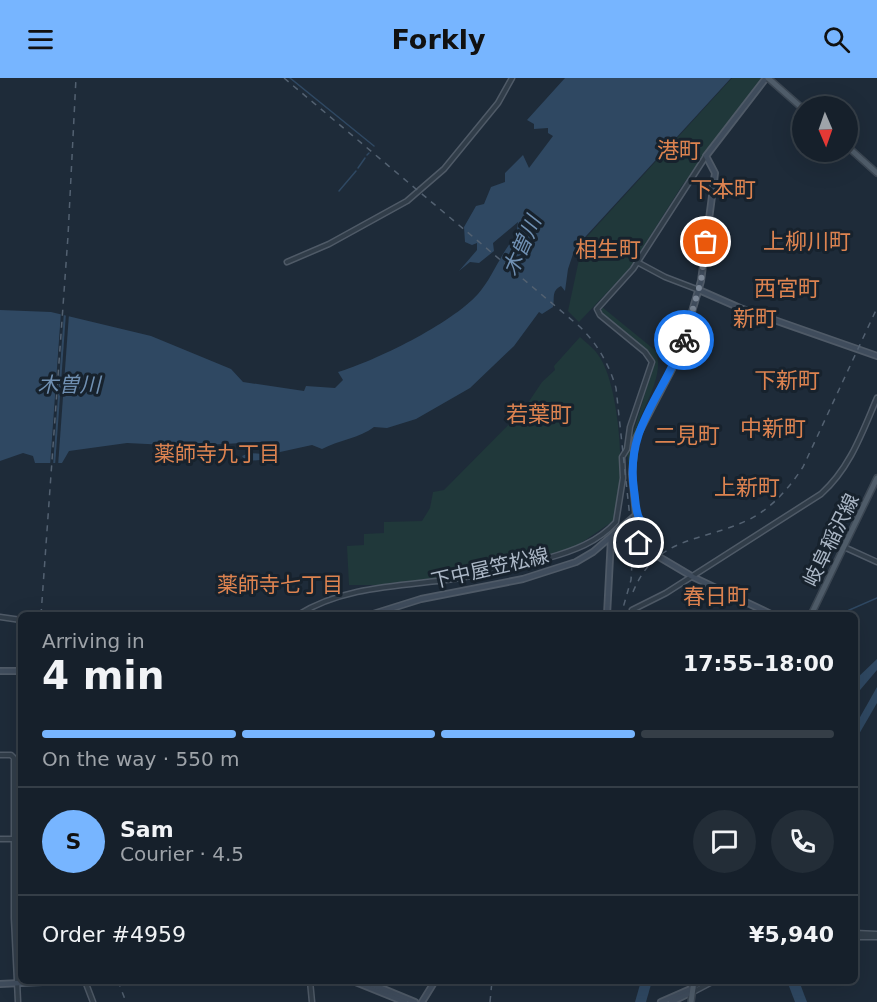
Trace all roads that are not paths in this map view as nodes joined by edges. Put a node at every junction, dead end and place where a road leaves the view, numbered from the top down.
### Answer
1 (512, 78) edge
2 (767, 78) edge
3 (792, 99) edge
4 (706, 156) junction
5 (858, 156) edge
6 (877, 173) edge
7 (287, 262) dead end
8 (637, 262) junction
9 (699, 290) junction
10 (877, 356) edge
11 (877, 398) edge
12 (877, 478) edge
13 (636, 515) junction
14 (611, 538) junction
15 (844, 547) junction
16 (877, 562) edge
17 (693, 577) junction
18 (632, 610) dead end
19 (304, 612) edge
20 (380, 612) edge
21 (607, 612) edge
22 (767, 612) edge
23 (813, 612) edge
24 (0, 618) edge
25 (18, 620) edge
26 (0, 671) edge
27 (18, 671) edge
28 (0, 754) edge
29 (0, 839) edge
30 (14, 839) junction
31 (18, 839) edge
32 (858, 935) edge
33 (877, 936) edge
34 (17, 983) junction
35 (0, 984) edge
36 (86, 984) edge
37 (310, 984) edge
38 (360, 984) edge
39 (371, 984) edge
40 (433, 984) edge
41 (693, 987) edge
42 (18, 1002) edge
43 (93, 1002) edge
44 (312, 1002) edge
45 (405, 1002) edge
46 (416, 1002) edge
47 (422, 1002) edge
48 (661, 1002) edge
49 (671, 1002) edge
50 (691, 1002) edge

1 - 7 street
2 - 3 main road
2 - 4 main road
4 - 8 street
4 - 9 main road
5 - 6 main road
8 - 9 street
8 - 19 street
9 - 10 main road
9 - 13 main road
11 - 17 street
12 - 15 main road, 岐阜稲沢線
13 - 14 main road, 下中屋笠松線
13 - 17 main road
14 - 20 main road, 下中屋笠松線
14 - 21 main road
15 - 16 street
15 - 23 main road, 岐阜稲沢線
17 - 18 street
17 - 22 main road
24 - 25 street
26 - 27 main road
28 - 30 street
29 - 30 street
30 - 31 street
30 - 34 street
32 - 33 street
34 - 35 main road
34 - 42 street
36 - 43 street
37 - 44 street
38 - 45 main road
39 - 46 main road
40 - 47 main road
41 - 48 main road
41 - 49 main road
41 - 50 main road

